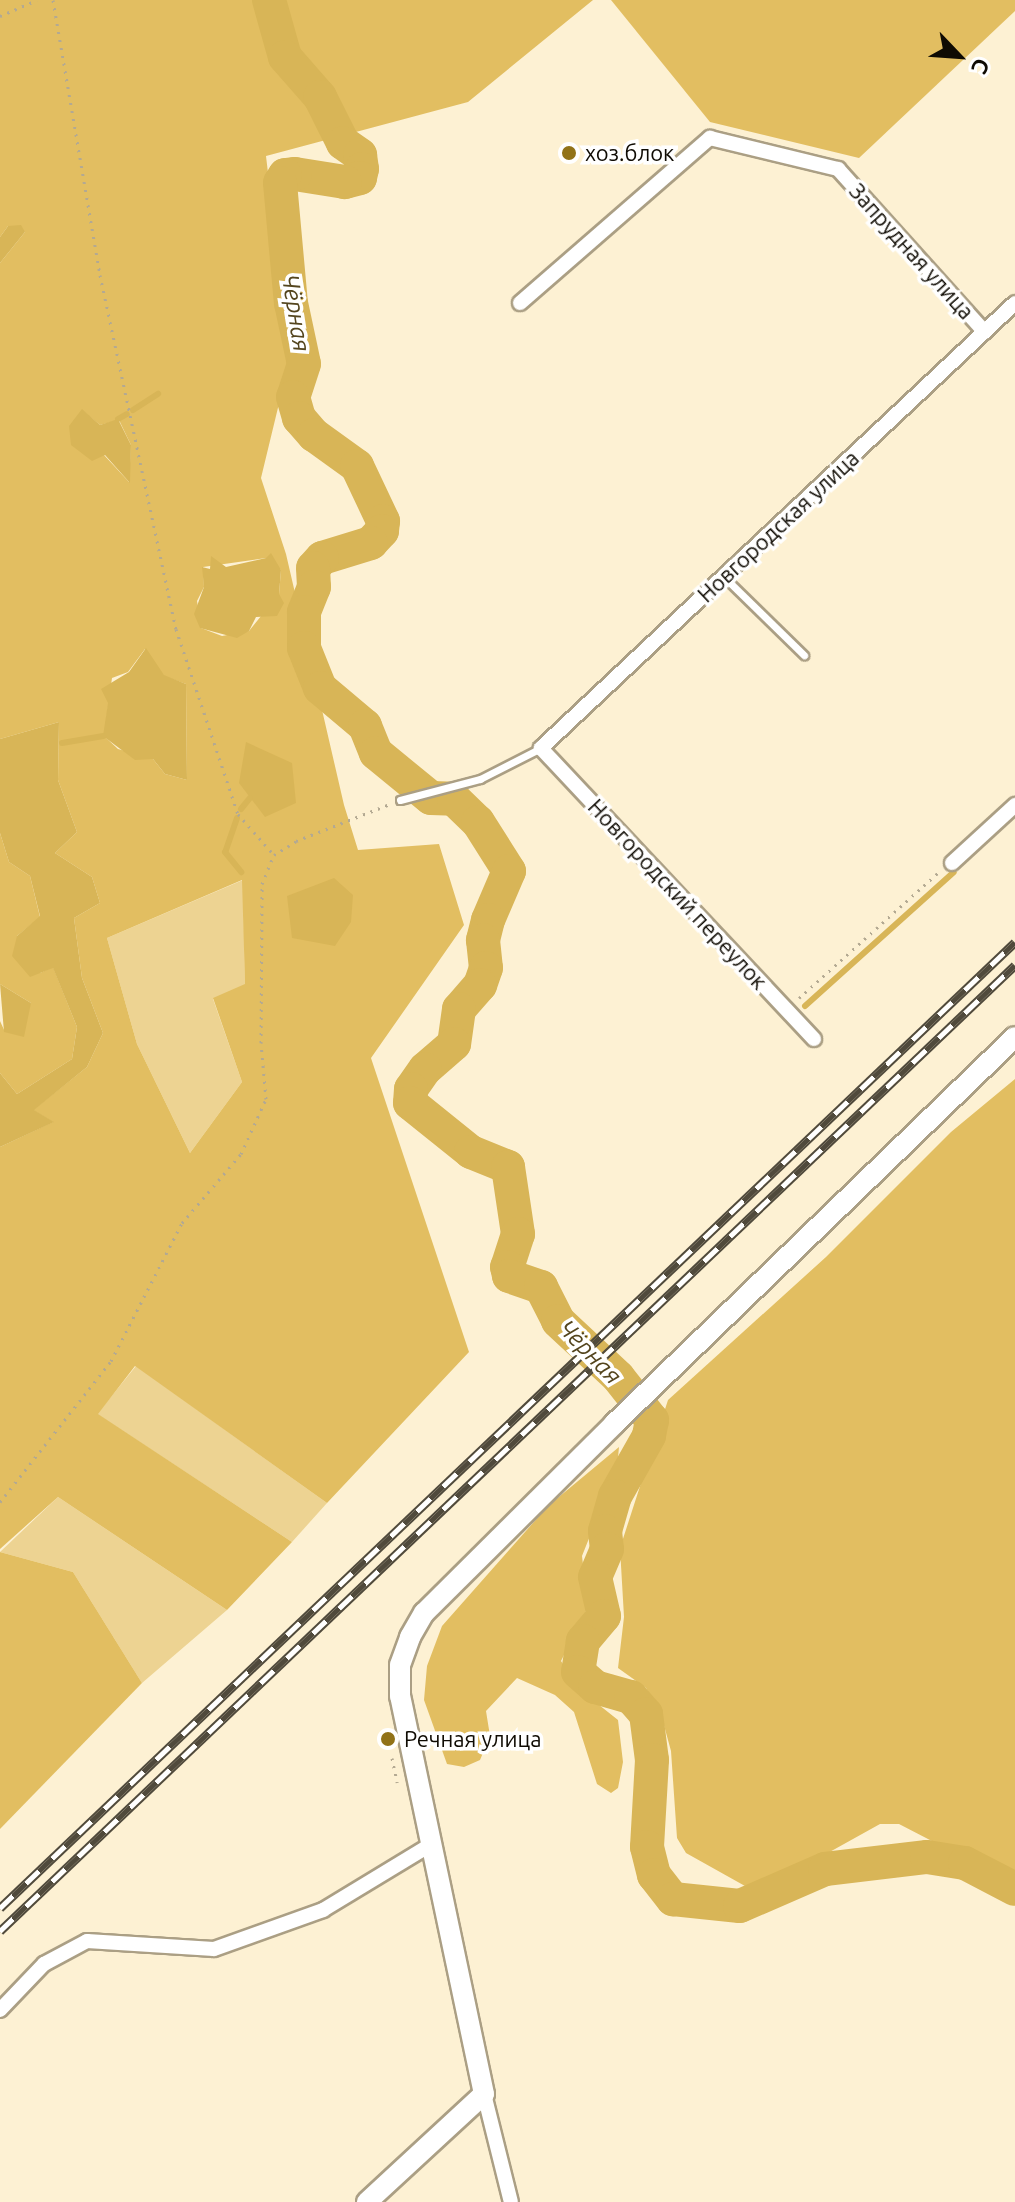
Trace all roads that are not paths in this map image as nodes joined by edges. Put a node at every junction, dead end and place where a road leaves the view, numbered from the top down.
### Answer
1 (520, 303) dead end
2 (1015, 303) edge
3 (985, 332) junction
4 (724, 577) junction
5 (804, 655) dead end
6 (541, 748) junction
7 (400, 800) road end
8 (1015, 805) edge
9 (948, 861) road end
10 (1015, 1037) edge
11 (814, 1039) dead end
12 (432, 1844) junction
13 (0, 2010) edge
14 (484, 2094) junction
15 (367, 2202) edge
16 (511, 2202) edge

1 - 3 street, Запрудная улица
2 - 3 street, Новгородская улица
3 - 4 street, Новгородская улица
4 - 5 lane
4 - 6 street, Новгородская улица
6 - 7 lane
6 - 11 street, Новгородский переулок
8 - 9 street
10 - 12 street
12 - 13 street
12 - 14 street
14 - 15 street
14 - 16 street

